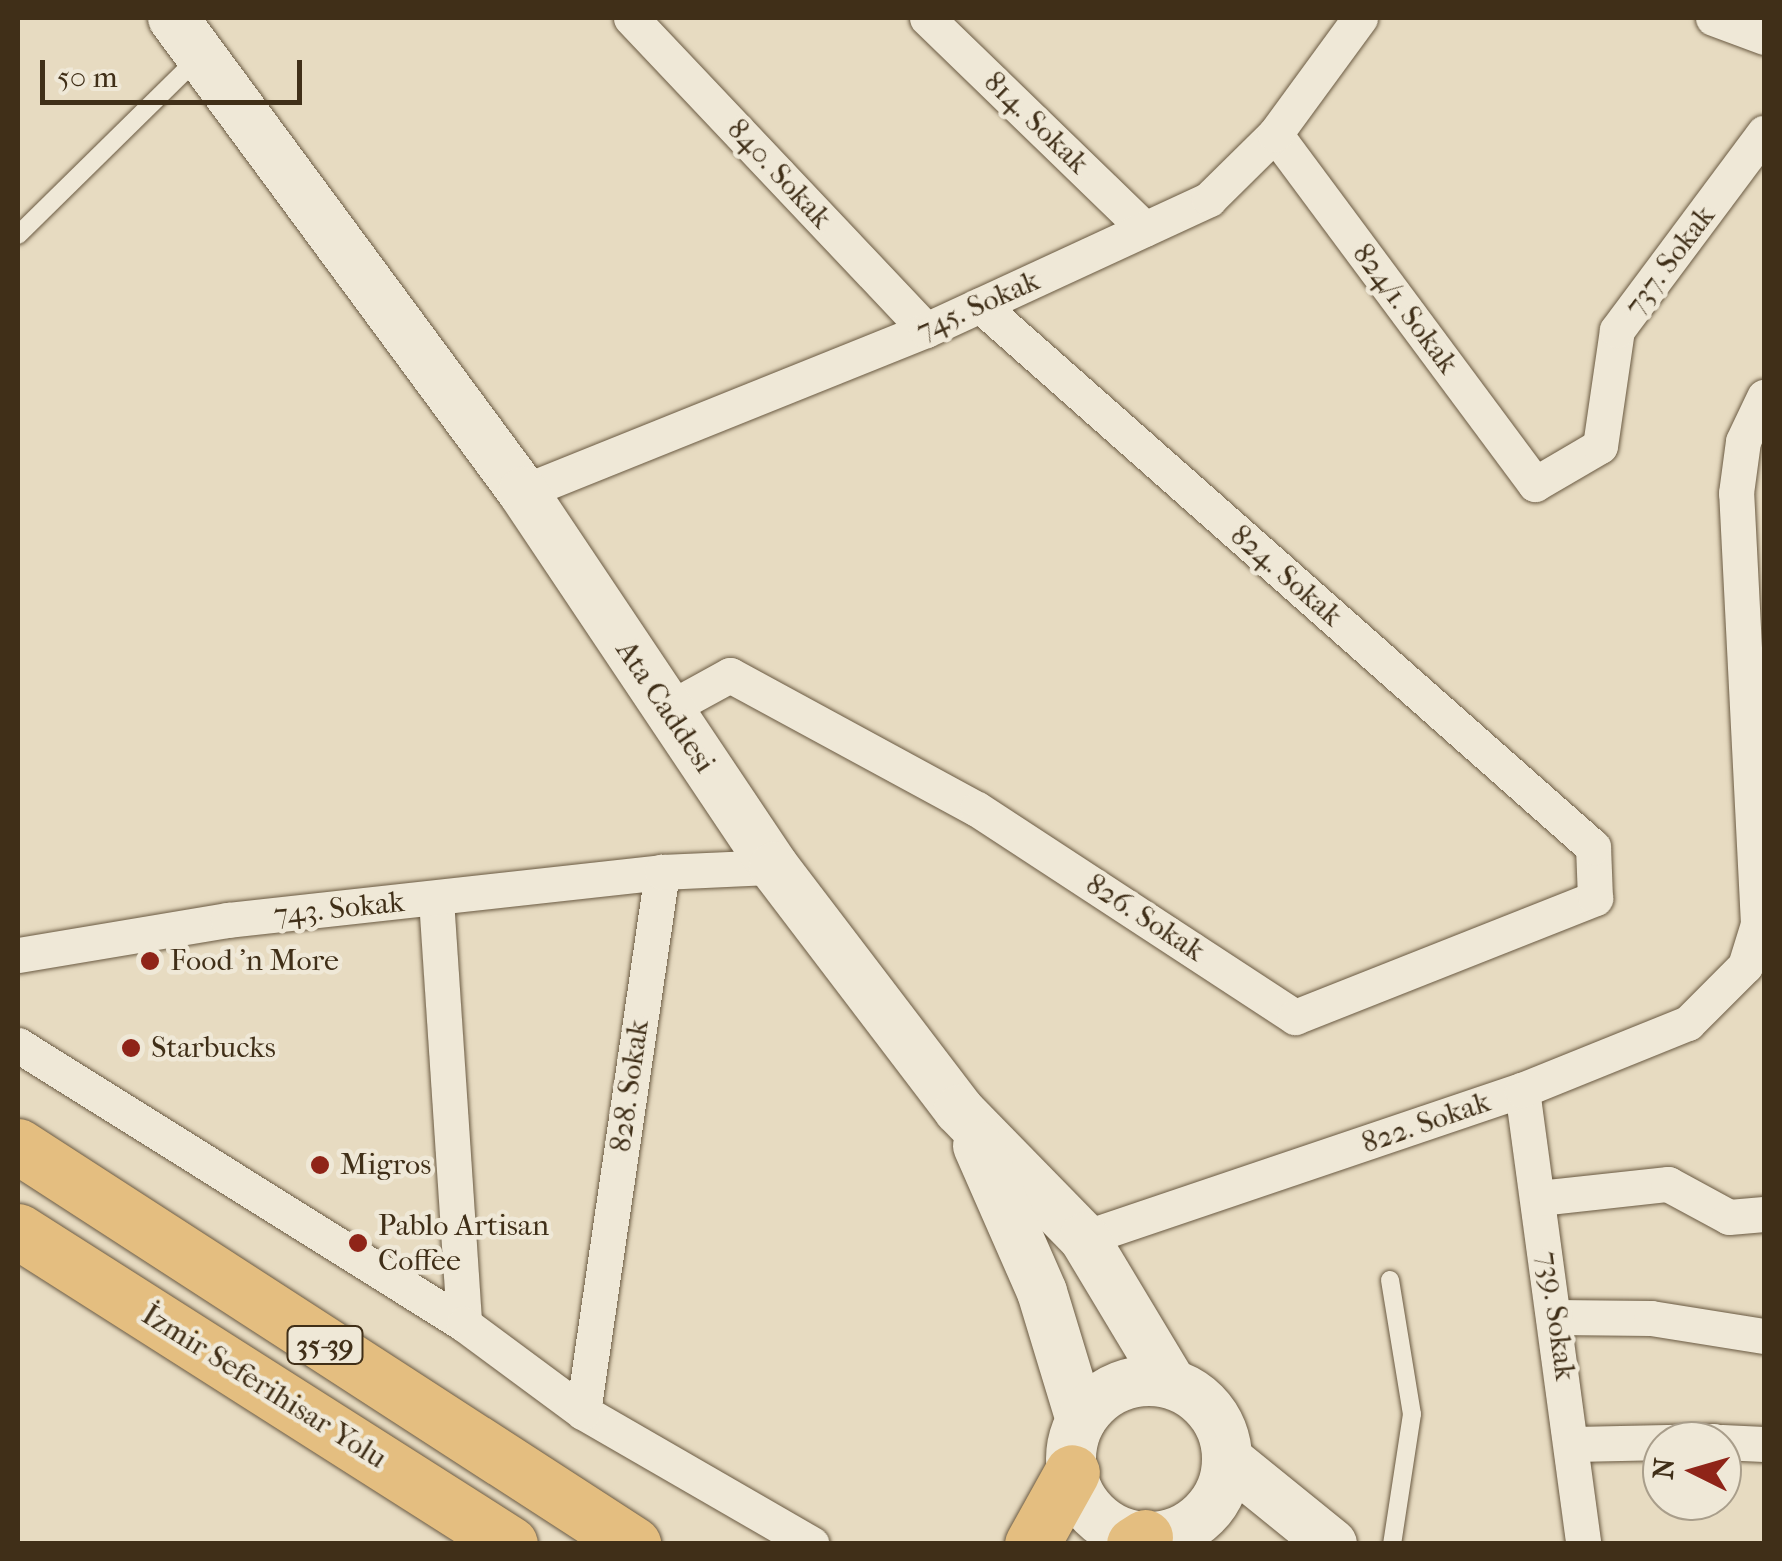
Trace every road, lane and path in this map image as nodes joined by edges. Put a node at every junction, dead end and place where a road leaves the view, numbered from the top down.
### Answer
1 (631, 18) edge
2 (927, 18) edge
3 (1360, 18) edge
4 (1713, 18) edge
5 (187, 36) edge
6 (1764, 36) edge
7 (1764, 132) edge
8 (1276, 134) junction
9 (1145, 229) junction
10 (18, 235) edge
11 (980, 306) junction
12 (926, 330) junction
13 (1764, 397) edge
14 (1536, 484) joint
15 (522, 492) junction
16 (666, 710) junction
17 (1593, 846) joint
18 (774, 867) junction
19 (662, 872) junction
20 (436, 899) junction
21 (18, 955) edge
22 (18, 1045) edge
23 (1522, 1090) junction
24 (959, 1110) junction
25 (18, 1146) edge
26 (1539, 1198) junction
27 (1764, 1214) edge
28 (18, 1231) edge
29 (1084, 1238) junction
30 (1390, 1280) dead end
31 (1556, 1317) junction
32 (464, 1324) junction
33 (1764, 1336) edge
34 (1171, 1383) junction
35 (583, 1412) junction
36 (1642, 1443) edge
37 (1574, 1444) junction
38 (1076, 1446) junction
39 (1227, 1459) junction
40 (1156, 1540) edge
41 (510, 1544) edge
42 (634, 1544) edge
43 (812, 1544) edge
44 (1032, 1544) edge
45 (1332, 1544) edge
46 (1392, 1544) edge
47 (1583, 1544) edge

1 - 12 street, 840. Sokak
2 - 9 street, 814. Sokak
3 - 8 street, 745. Sokak
4 - 6 street
5 - 10 lane
5 - 15 main road, Ata Caddesi
7 - 14 street, 737. Sokak
8 - 9 street, 745. Sokak
8 - 14 street, 824/1. Sokak
9 - 11 street, 745. Sokak
11 - 12 street, 745. Sokak
11 - 17 street, 824. Sokak
12 - 15 street, 745. Sokak
13 - 23 street, 822. Sokak
15 - 16 main road, Ata Caddesi
16 - 17 street, 826. Sokak
16 - 18 main road, Ata Caddesi
18 - 19 street
18 - 24 main road, Ata Caddesi
19 - 20 street, 743. Sokak
19 - 35 street, 828. Sokak
20 - 21 street, 743. Sokak
20 - 32 street
22 - 32 street
23 - 26 street, 739. Sokak
23 - 29 street, 822. Sokak
24 - 29 main road, Ata Caddesi
24 - 38 main road
25 - 42 main road, 35-39
26 - 27 street
26 - 31 street, 739. Sokak
28 - 41 main road, İzmir Seferihisar Yolu / 35-39
29 - 34 main road, Ata Caddesi
30 - 46 lane
31 - 33 street
31 - 37 street, 739. Sokak
32 - 35 street
34 - 38 main road
34 - 39 main road
35 - 43 street
36 - 37 street
37 - 47 street, 739. Sokak
38 - 40 main road
38 - 44 main road
39 - 40 main road
39 - 45 main road

